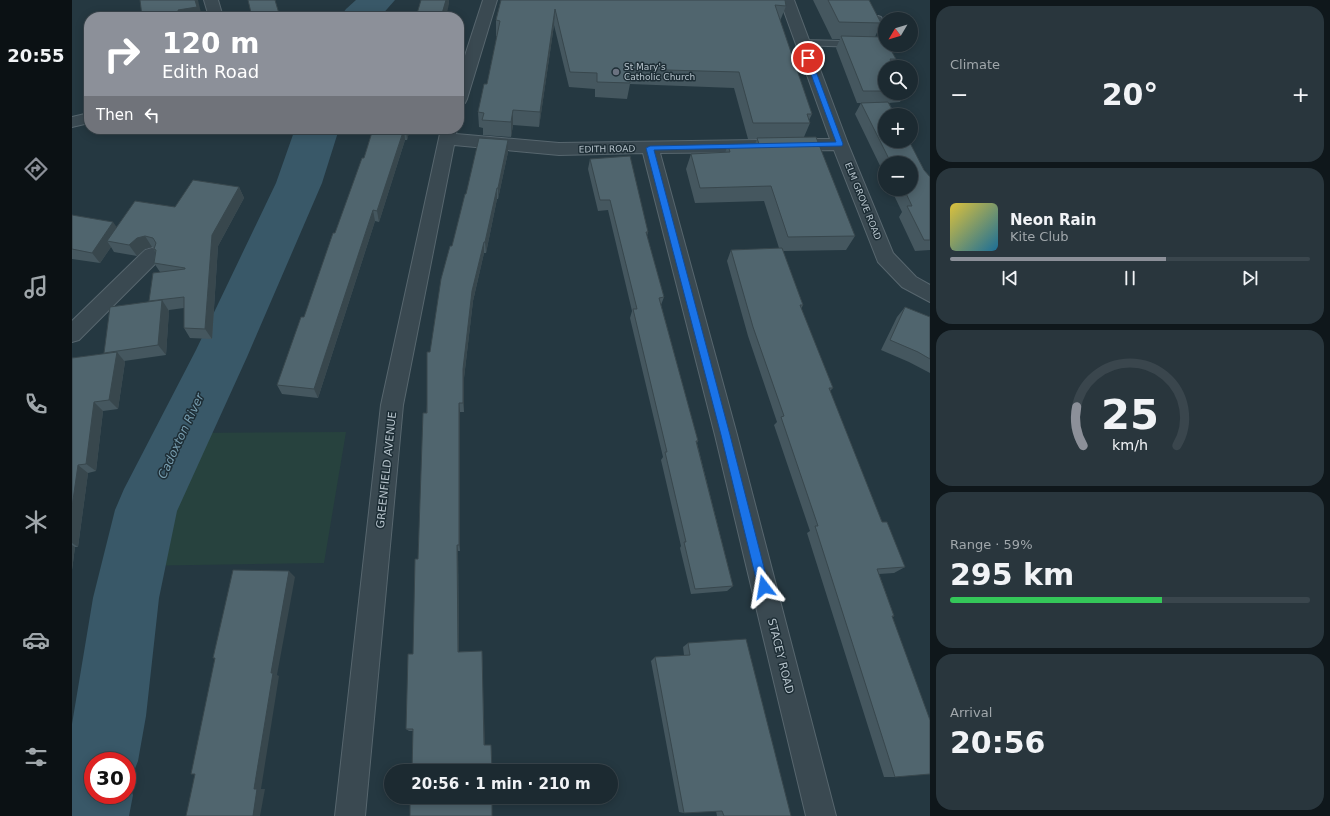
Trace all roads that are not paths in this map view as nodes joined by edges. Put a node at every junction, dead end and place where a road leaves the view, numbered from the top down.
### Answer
1 (211, 0) edge
2 (490, 0) edge
3 (787, 0) edge
4 (215, 12) edge
5 (803, 43) junction
6 (878, 45) edge
7 (464, 82) edge
8 (84, 119) edge
9 (72, 122) edge
10 (448, 134) edge
11 (840, 144) junction
12 (650, 148) junction
13 (152, 255) dead end
14 (930, 294) edge
15 (72, 334) edge
16 (350, 816) edge
17 (821, 816) edge

1 - 4 street
2 - 7 street
3 - 5 street, ELM GROVE ROAD
5 - 6 lane
5 - 11 street, ELM GROVE ROAD
8 - 9 street
10 - 12 street, EDITH ROAD
10 - 16 street, GREENFIELD AVENUE
11 - 12 street, EDITH ROAD
11 - 14 street, ELM GROVE ROAD
12 - 17 street, STACEY ROAD
13 - 15 street

